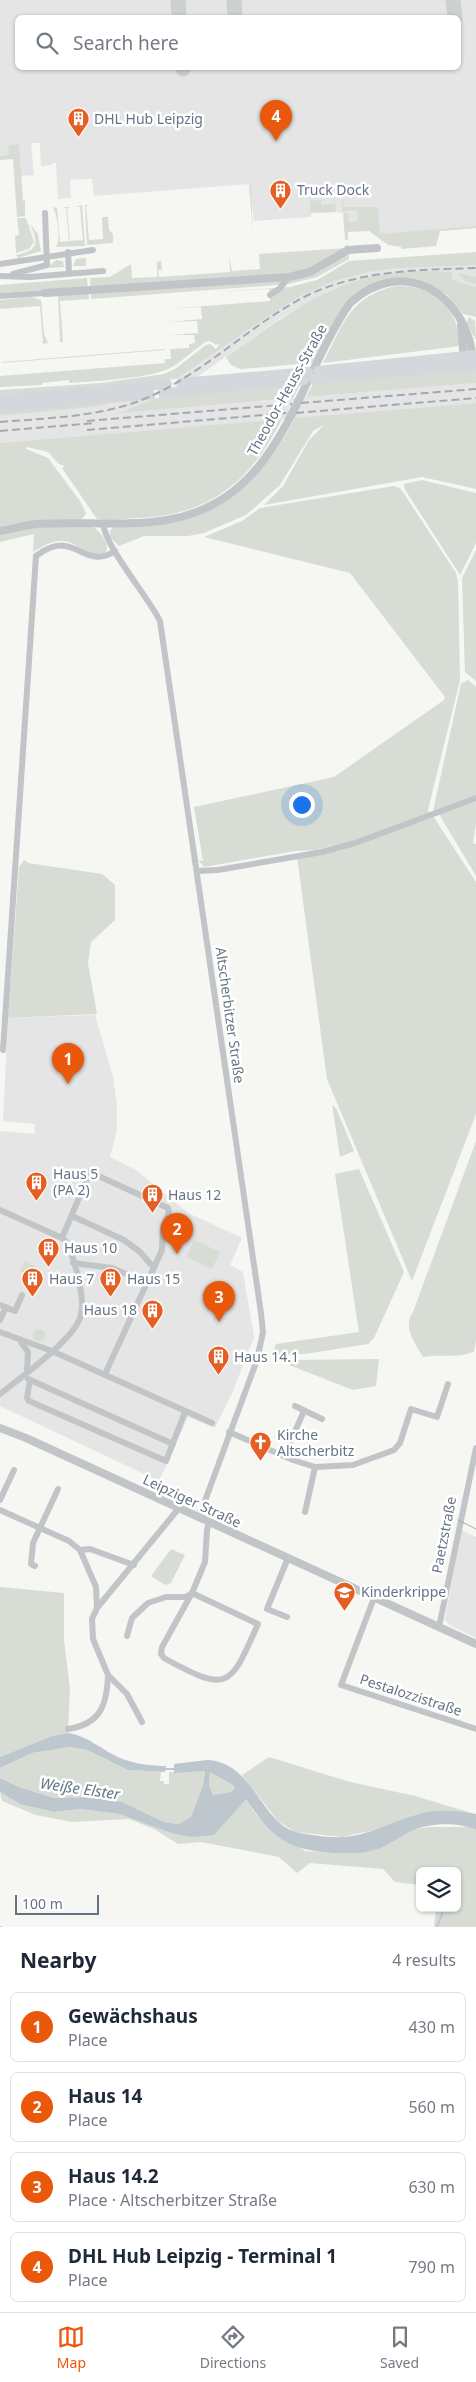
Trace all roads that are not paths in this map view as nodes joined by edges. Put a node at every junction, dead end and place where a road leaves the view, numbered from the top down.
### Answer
1 (45, 213) dead end
2 (377, 248) dead end
3 (93, 250) dead end
4 (68, 252) junction
5 (48, 255) junction
6 (0, 264) edge
7 (103, 270) dead end
8 (69, 273) junction
9 (10, 275) junction
10 (0, 276) edge
11 (289, 277) junction
12 (45, 293) joint
13 (270, 295) dead end
14 (0, 296) edge
15 (460, 318) junction
16 (469, 337) junction
17 (476, 344) edge
18 (471, 361) edge
19 (312, 373) junction
20 (181, 383) dead end
21 (144, 395) tunnel mouth
22 (0, 400) edge
23 (0, 408) edge
24 (104, 523) junction
25 (0, 531) edge
26 (115, 551) junction
27 (476, 798) edge
28 (197, 871) junction
29 (2, 1050) dead end
30 (0, 1210) edge
31 (72, 1216) junction
32 (62, 1238) junction
33 (73, 1264) junction
34 (154, 1268) junction
35 (148, 1283) junction
36 (22, 1295) dead end
37 (3, 1306) edge
38 (0, 1320) edge
39 (0, 1332) edge
40 (20, 1341) junction
41 (52, 1351) junction
42 (24, 1374) junction
43 (104, 1374) junction
44 (30, 1380) junction
45 (448, 1384) dead end
46 (0, 1394) edge
47 (295, 1406) dead end
48 (304, 1411) junction
49 (185, 1412) junction
50 (322, 1419) dead end
51 (212, 1423) dead end
52 (0, 1428) edge
53 (229, 1432) junction
54 (173, 1444) junction
55 (476, 1448) edge
56 (284, 1456) junction
57 (315, 1467) junction
58 (14, 1470) dead end
59 (58, 1489) dead end
60 (0, 1500) edge
61 (179, 1508) junction
62 (0, 1510) edge
63 (305, 1512) dead end
64 (198, 1517) junction
65 (209, 1522) junction
66 (40, 1528) junction
67 (80, 1550) junction
68 (288, 1558) junction
69 (134, 1565) junction
70 (35, 1566) dead end
71 (192, 1593) junction
72 (179, 1598) junction
73 (374, 1598) junction
74 (97, 1608) junction
75 (182, 1611) junction
76 (287, 1617) dead end
77 (439, 1627) junction
78 (127, 1636) dead end
79 (476, 1644) edge
80 (108, 1676) junction
81 (142, 1722) dead end
82 (68, 1729) dead end
83 (476, 1729) edge

1 - 5 street
2 - 11 street
3 - 4 street
4 - 5 street
4 - 8 street
5 - 6 street
5 - 9 street
7 - 8 street
8 - 9 street
9 - 10 street
11 - 12 street
11 - 13 street
12 - 14 street
15 - 16 street, Theodor-Heuss-Straße
15 - 18 street
15 - 19 street, Theodor-Heuss-Straße
16 - 17 street
16 - 18 street, Theodor-Heuss-Straße
18 - 19 main road
19 - 20 main road
19 - 22 main road
19 - 24 street, Theodor-Heuss-Straße
21 - 23 main road
24 - 25 street, Theodor-Heuss-Straße
24 - 26 street, Altscherbitzer Straße
26 - 28 street, Altscherbitzer Straße
26 - 29 street
27 - 28 street
28 - 53 street, Altscherbitzer Straße
30 - 32 street
31 - 32 street
31 - 34 street
31 - 34 street
32 - 33 street
33 - 35 street
33 - 41 street
34 - 35 street
35 - 43 street
36 - 37 street
37 - 38 street
39 - 40 street
40 - 41 street
40 - 42 street
41 - 42 street
41 - 43 street
42 - 44 street
42 - 46 street
43 - 49 street
44 - 54 street
44 - 54 street
45 - 57 street
47 - 48 street
48 - 50 street
48 - 56 street
49 - 51 street
49 - 54 street
52 - 61 street, Leipziger Straße
53 - 56 street
53 - 64 street, Altscherbitzer Straße
55 - 77 street, Paetzstraße
56 - 57 street
57 - 63 street
58 - 60 street
59 - 66 street
61 - 64 street, Leipziger Straße
61 - 69 street
62 - 66 street
64 - 65 street, Leipziger Straße
65 - 68 street, Leipziger Straße
65 - 71 street
66 - 67 street
66 - 70 street
67 - 69 street
67 - 74 street
68 - 73 street, Leipziger Straße
68 - 76 street
69 - 74 street
71 - 72 street
71 - 75 street
71 - 75 street
72 - 75 street
72 - 78 street
73 - 77 street, Leipziger Straße
73 - 83 street, Pestalozzistraße
74 - 80 street
77 - 79 street, Leipziger Straße
80 - 81 street
80 - 82 street

